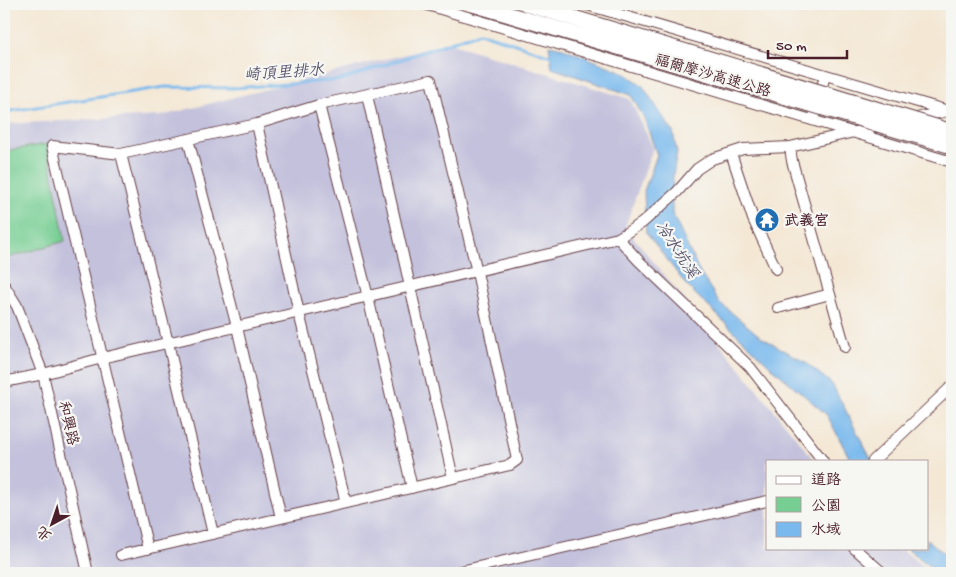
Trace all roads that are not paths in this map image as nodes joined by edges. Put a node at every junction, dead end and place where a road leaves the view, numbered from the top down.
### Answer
1 (424, 4) edge
2 (473, 4) edge
3 (526, 4) edge
4 (584, 4) edge
5 (601, 9) junction
6 (590, 54) junction
7 (825, 75) junction
8 (367, 95) junction
9 (320, 105) junction
10 (951, 111) edge
11 (813, 120) junction
12 (257, 124) junction
13 (851, 132) junction
14 (952, 132) edge
15 (188, 139) junction
16 (952, 146) edge
17 (790, 147) junction
18 (731, 153) junction
19 (121, 154) junction
20 (952, 162) edge
21 (618, 238) junction
22 (776, 269) dead end
23 (477, 272) junction
24 (4, 285) edge
25 (411, 287) junction
26 (830, 294) junction
27 (368, 297) junction
28 (778, 308) dead end
29 (299, 313) junction
30 (237, 327) junction
31 (168, 343) junction
32 (845, 347) dead end
33 (102, 358) junction
34 (43, 374) junction
35 (4, 382) edge
36 (952, 386) edge
37 (822, 460) edge
38 (874, 460) edge
39 (453, 478) junction
40 (412, 488) junction
41 (766, 501) edge
42 (346, 503) junction
43 (281, 518) junction
44 (213, 534) junction
45 (148, 549) junction
46 (856, 550) edge
47 (120, 555) dead end
48 (88, 573) edge
49 (452, 573) edge
50 (882, 573) edge

1 - 6 street
2 - 16 highway, 福爾摩沙高速公路, bridge
3 - 14 highway, 福爾摩沙高速公路, bridge
4 - 5 street
5 - 6 street
5 - 7 street
6 - 11 street
7 - 10 street
7 - 11 street
8 - 9 street
8 - 23 street
8 - 25 street
9 - 12 street
9 - 27 street
10 - 13 street
11 - 13 street
12 - 15 street
12 - 29 street
13 - 17 street
13 - 20 street
15 - 19 street
15 - 30 street
17 - 18 street
17 - 26 street
18 - 21 street
18 - 22 street
19 - 31 street
19 - 33 street
21 - 23 street
21 - 37 street
23 - 25 street
23 - 39 street
24 - 34 street, 和興路
25 - 27 street
25 - 39 street
26 - 28 street
26 - 32 street
27 - 29 street
27 - 40 street
29 - 30 street
29 - 42 street
30 - 31 street
30 - 43 street
31 - 33 street
31 - 44 street
33 - 34 street
33 - 45 street
34 - 35 street
34 - 48 street, 和興路
36 - 38 street
39 - 40 street
40 - 42 street
41 - 49 street
42 - 43 street
43 - 44 street
44 - 45 street
45 - 47 street
46 - 50 street

